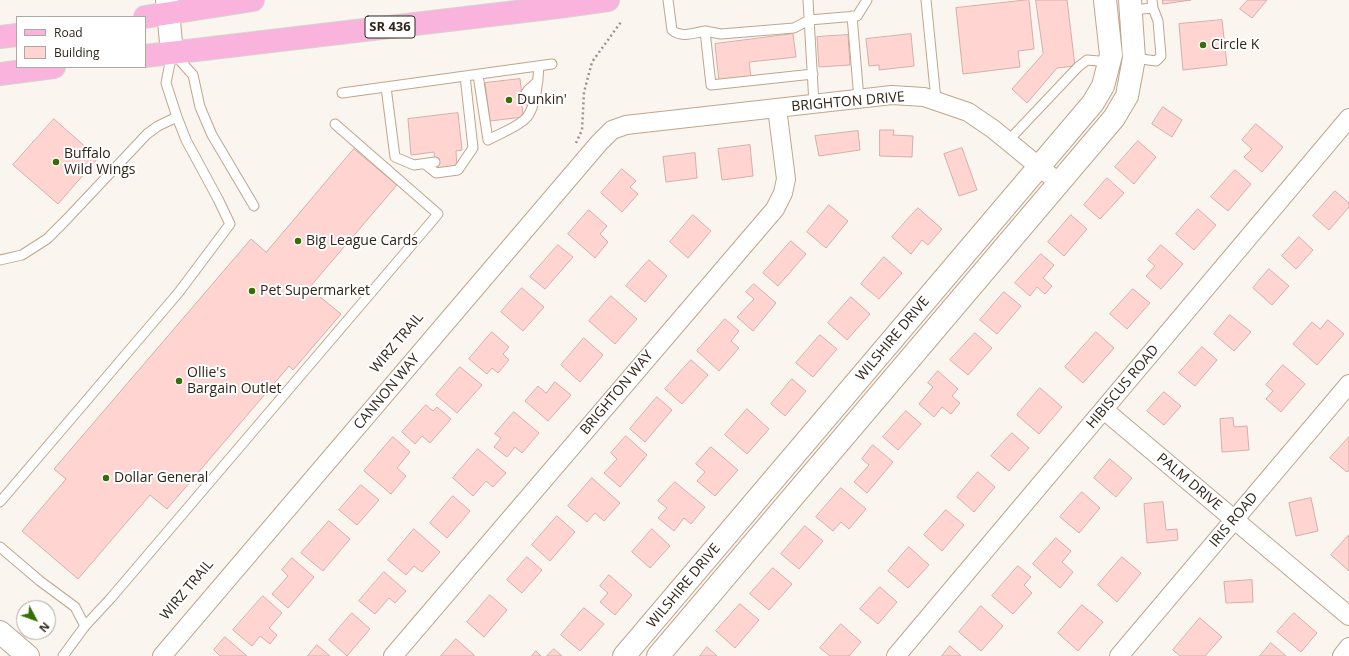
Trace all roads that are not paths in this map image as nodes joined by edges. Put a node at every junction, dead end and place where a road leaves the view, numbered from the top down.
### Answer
1 (252, 0) edge
2 (608, 0) edge
3 (668, 0) edge
4 (808, 0) edge
5 (867, 0) edge
6 (926, 0) edge
7 (1105, 0) edge
8 (1153, 4) edge
9 (1130, 5) edge
10 (168, 7) edge
11 (852, 16) junction
12 (146, 17) edge
13 (809, 20) junction
14 (705, 31) junction
15 (16, 35) edge
16 (0, 37) edge
17 (172, 53) junction
18 (146, 56) edge
19 (1110, 58) junction
20 (1134, 58) junction
21 (552, 64) dead end
22 (539, 66) junction
23 (46, 68) edge
24 (0, 74) edge
25 (813, 74) junction
26 (478, 75) junction
27 (465, 76) junction
28 (538, 81) junction
29 (386, 87) junction
30 (342, 93) dead end
31 (859, 99) junction
32 (936, 100) junction
33 (814, 104) junction
34 (777, 108) junction
35 (177, 117) junction
36 (1349, 118) edge
37 (525, 120) junction
38 (335, 124) dead end
39 (612, 130) joint
40 (1008, 141) junction
41 (395, 157) junction
42 (467, 158) junction
43 (456, 159) dead end
44 (435, 162) dead end
45 (425, 164) junction
46 (1039, 166) junction
47 (387, 169) junction
48 (1059, 183) junction
49 (254, 206) dead end
50 (0, 260) edge
51 (1349, 384) edge
52 (1104, 410) junction
53 (0, 502) edge
54 (1234, 520) junction
55 (721, 542) junction
56 (0, 547) edge
57 (741, 557) junction
58 (1349, 616) edge
59 (85, 626) junction
60 (0, 632) edge
61 (1349, 647) edge
62 (28, 656) edge
63 (63, 656) edge
64 (162, 656) edge
65 (393, 656) edge
66 (624, 656) edge
67 (658, 656) edge
68 (896, 656) edge
69 (1120, 656) edge
70 (1342, 656) edge

1 - 10 main road
2 - 17 main road, SR 436
3 - 14 lane
4 - 13 lane
5 - 11 lane
6 - 32 lane
7 - 19 street, WILSHIRE DRIVE
8 - 9 lane
8 - 20 lane
9 - 20 street, WILSHIRE DRIVE
10 - 12 main road
10 - 17 street
11 - 13 lane
11 - 31 lane
13 - 14 lane
13 - 25 lane
14 - 25 lane
15 - 16 main road
17 - 18 main road, SR 436
17 - 35 lane
17 - 49 lane
19 - 20 street
19 - 40 lane
19 - 46 street, WILSHIRE DRIVE
20 - 48 street, WILSHIRE DRIVE
21 - 22 lane
22 - 26 lane
22 - 28 lane
23 - 24 main road
25 - 33 lane
26 - 27 lane
26 - 37 lane
27 - 29 lane
27 - 42 lane
28 - 37 lane
28 - 37 lane
29 - 30 lane
29 - 41 lane
31 - 32 street, BRIGHTON DRIVE
31 - 33 street, BRIGHTON DRIVE
32 - 40 street, BRIGHTON DRIVE
33 - 34 street, BRIGHTON DRIVE
34 - 39 street, BRIGHTON DRIVE
34 - 65 street, BRIGHTON WAY
35 - 50 lane
35 - 53 lane
36 - 52 street, HIBISCUS ROAD
38 - 47 lane
39 - 64 street, CANNON WAY
40 - 46 street, BRIGHTON DRIVE
41 - 45 lane
41 - 47 lane
42 - 43 lane
42 - 45 lane
44 - 45 lane
46 - 48 street, BRIGHTON DRIVE
46 - 55 street, WILSHIRE DRIVE
47 - 59 lane
48 - 57 street, WILSHIRE DRIVE
51 - 54 street, IRIS ROAD
52 - 54 street, PALM DRIVE
52 - 68 street, HIBISCUS ROAD
54 - 58 street, PALM DRIVE
54 - 69 street, IRIS ROAD
55 - 57 street
55 - 66 street, WILSHIRE DRIVE
56 - 59 lane
57 - 67 street, WILSHIRE DRIVE
59 - 63 lane
60 - 62 street
61 - 70 street

